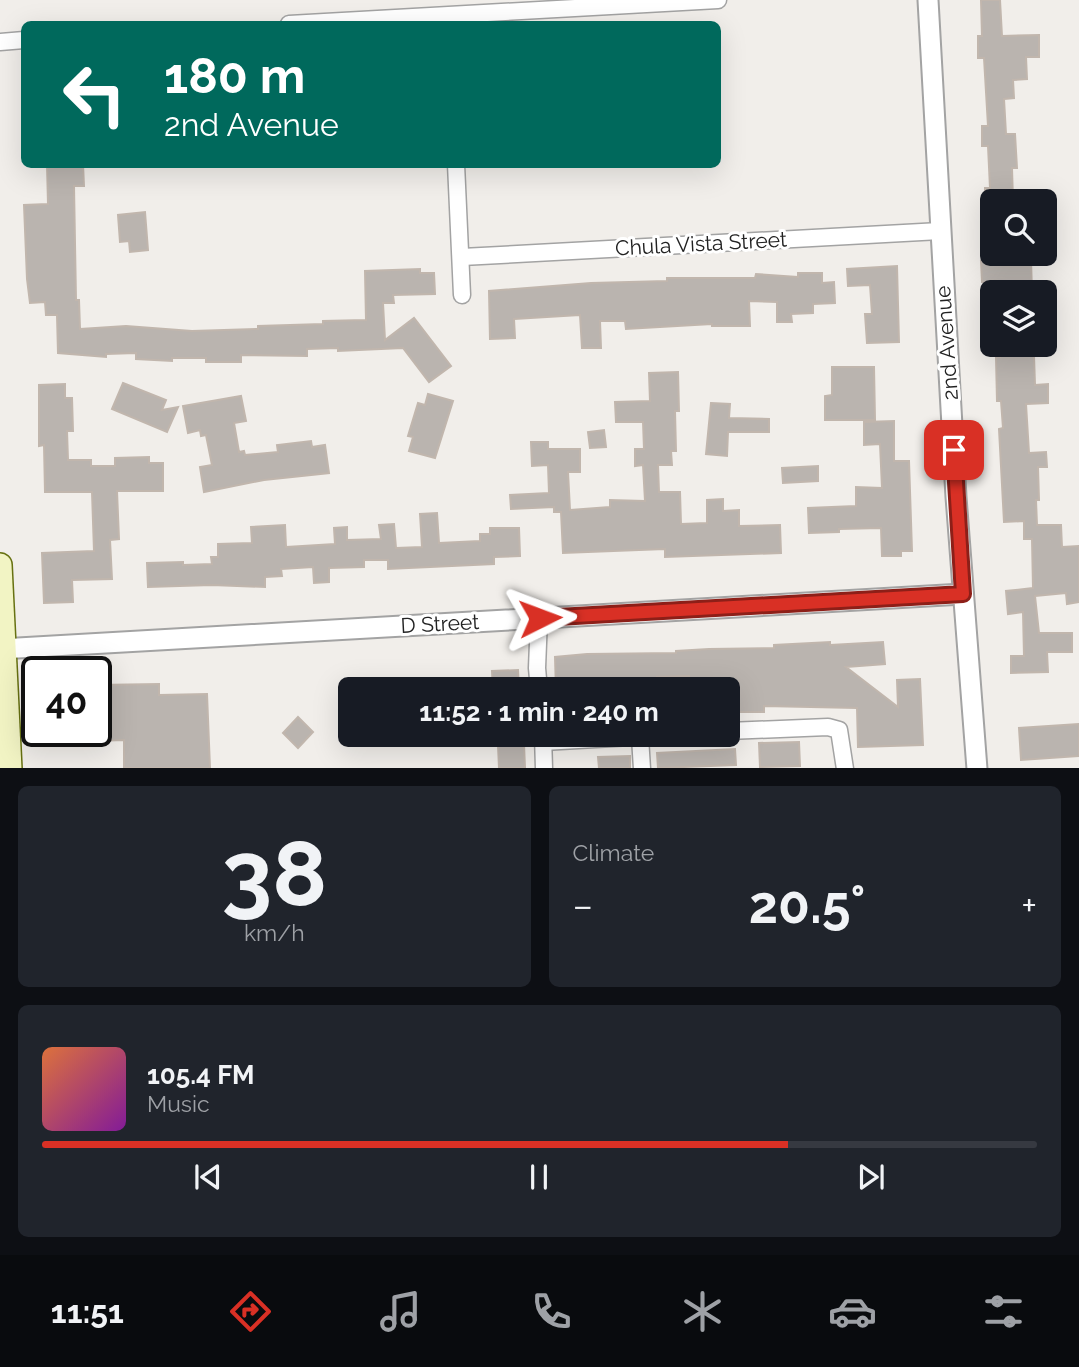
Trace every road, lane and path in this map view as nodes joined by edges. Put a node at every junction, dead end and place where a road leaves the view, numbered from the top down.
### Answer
1 (718, 0) edge
2 (928, 0) edge
3 (446, 14) edge
4 (336, 21) edge
5 (21, 40) edge
6 (0, 42) edge
7 (456, 168) edge
8 (940, 232) junction
9 (462, 257) junction
10 (462, 295) dead end
11 (0, 565) edge
12 (963, 594) junction
13 (540, 618) junction
14 (2, 649) edge
15 (538, 677) edge
16 (740, 731) edge
17 (543, 747) edge
18 (641, 747) edge
19 (845, 765) edge
20 (10, 768) edge
21 (544, 768) edge
22 (642, 768) edge
23 (977, 768) edge

1 - 3 street
2 - 8 street, 2nd Avenue
3 - 4 street
5 - 6 street
7 - 9 street
8 - 9 street, Chula Vista Street
8 - 12 street, 2nd Avenue
9 - 10 street
11 - 14 main road
12 - 13 street, D Street
12 - 23 street, 2nd Avenue
13 - 14 street, D Street
13 - 15 street
14 - 20 main road
16 - 19 street
17 - 21 street
18 - 22 street

